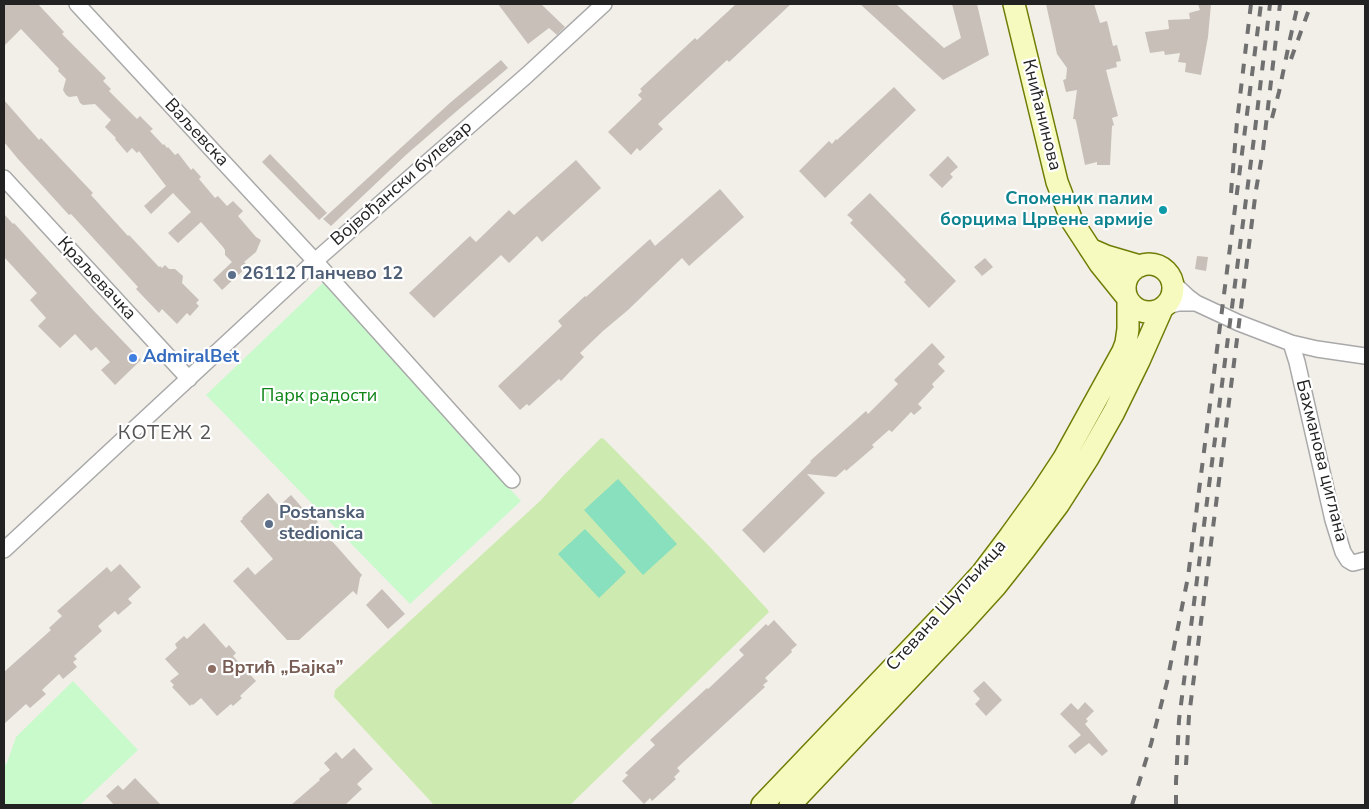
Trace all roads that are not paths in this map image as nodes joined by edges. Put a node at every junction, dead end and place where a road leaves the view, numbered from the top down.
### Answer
1 (77, 4) edge
2 (604, 4) edge
3 (1014, 4) edge
4 (4, 178) edge
5 (1090, 249) junction
6 (315, 261) junction
7 (1140, 266) junction
8 (1172, 282) junction
9 (1127, 298) junction
10 (1196, 303) junction
11 (1163, 308) junction
12 (1291, 343) junction
13 (1365, 356) edge
14 (189, 379) junction
15 (512, 480) dead end
16 (4, 550) edge
17 (1365, 560) edge
18 (762, 805) edge
19 (790, 805) edge

1 - 6 street, Ваљевска
2 - 6 street, Војвођански булевар
3 - 5 main road, Книћанинова
4 - 14 street, Краљевачка
5 - 7 main road
5 - 9 main road, Книћанинова
6 - 14 street, Војвођански булевар
6 - 15 street, Ваљевска
7 - 8 main road
7 - 9 main road
8 - 10 street
8 - 11 main road
9 - 11 main road
9 - 18 main road, Стевана Шупљикца
10 - 11 street
10 - 12 street
11 - 19 main road, Стевана Шупљикца
12 - 13 street
12 - 17 street, Бахманова циглана
14 - 16 street, Војвођански булевар

